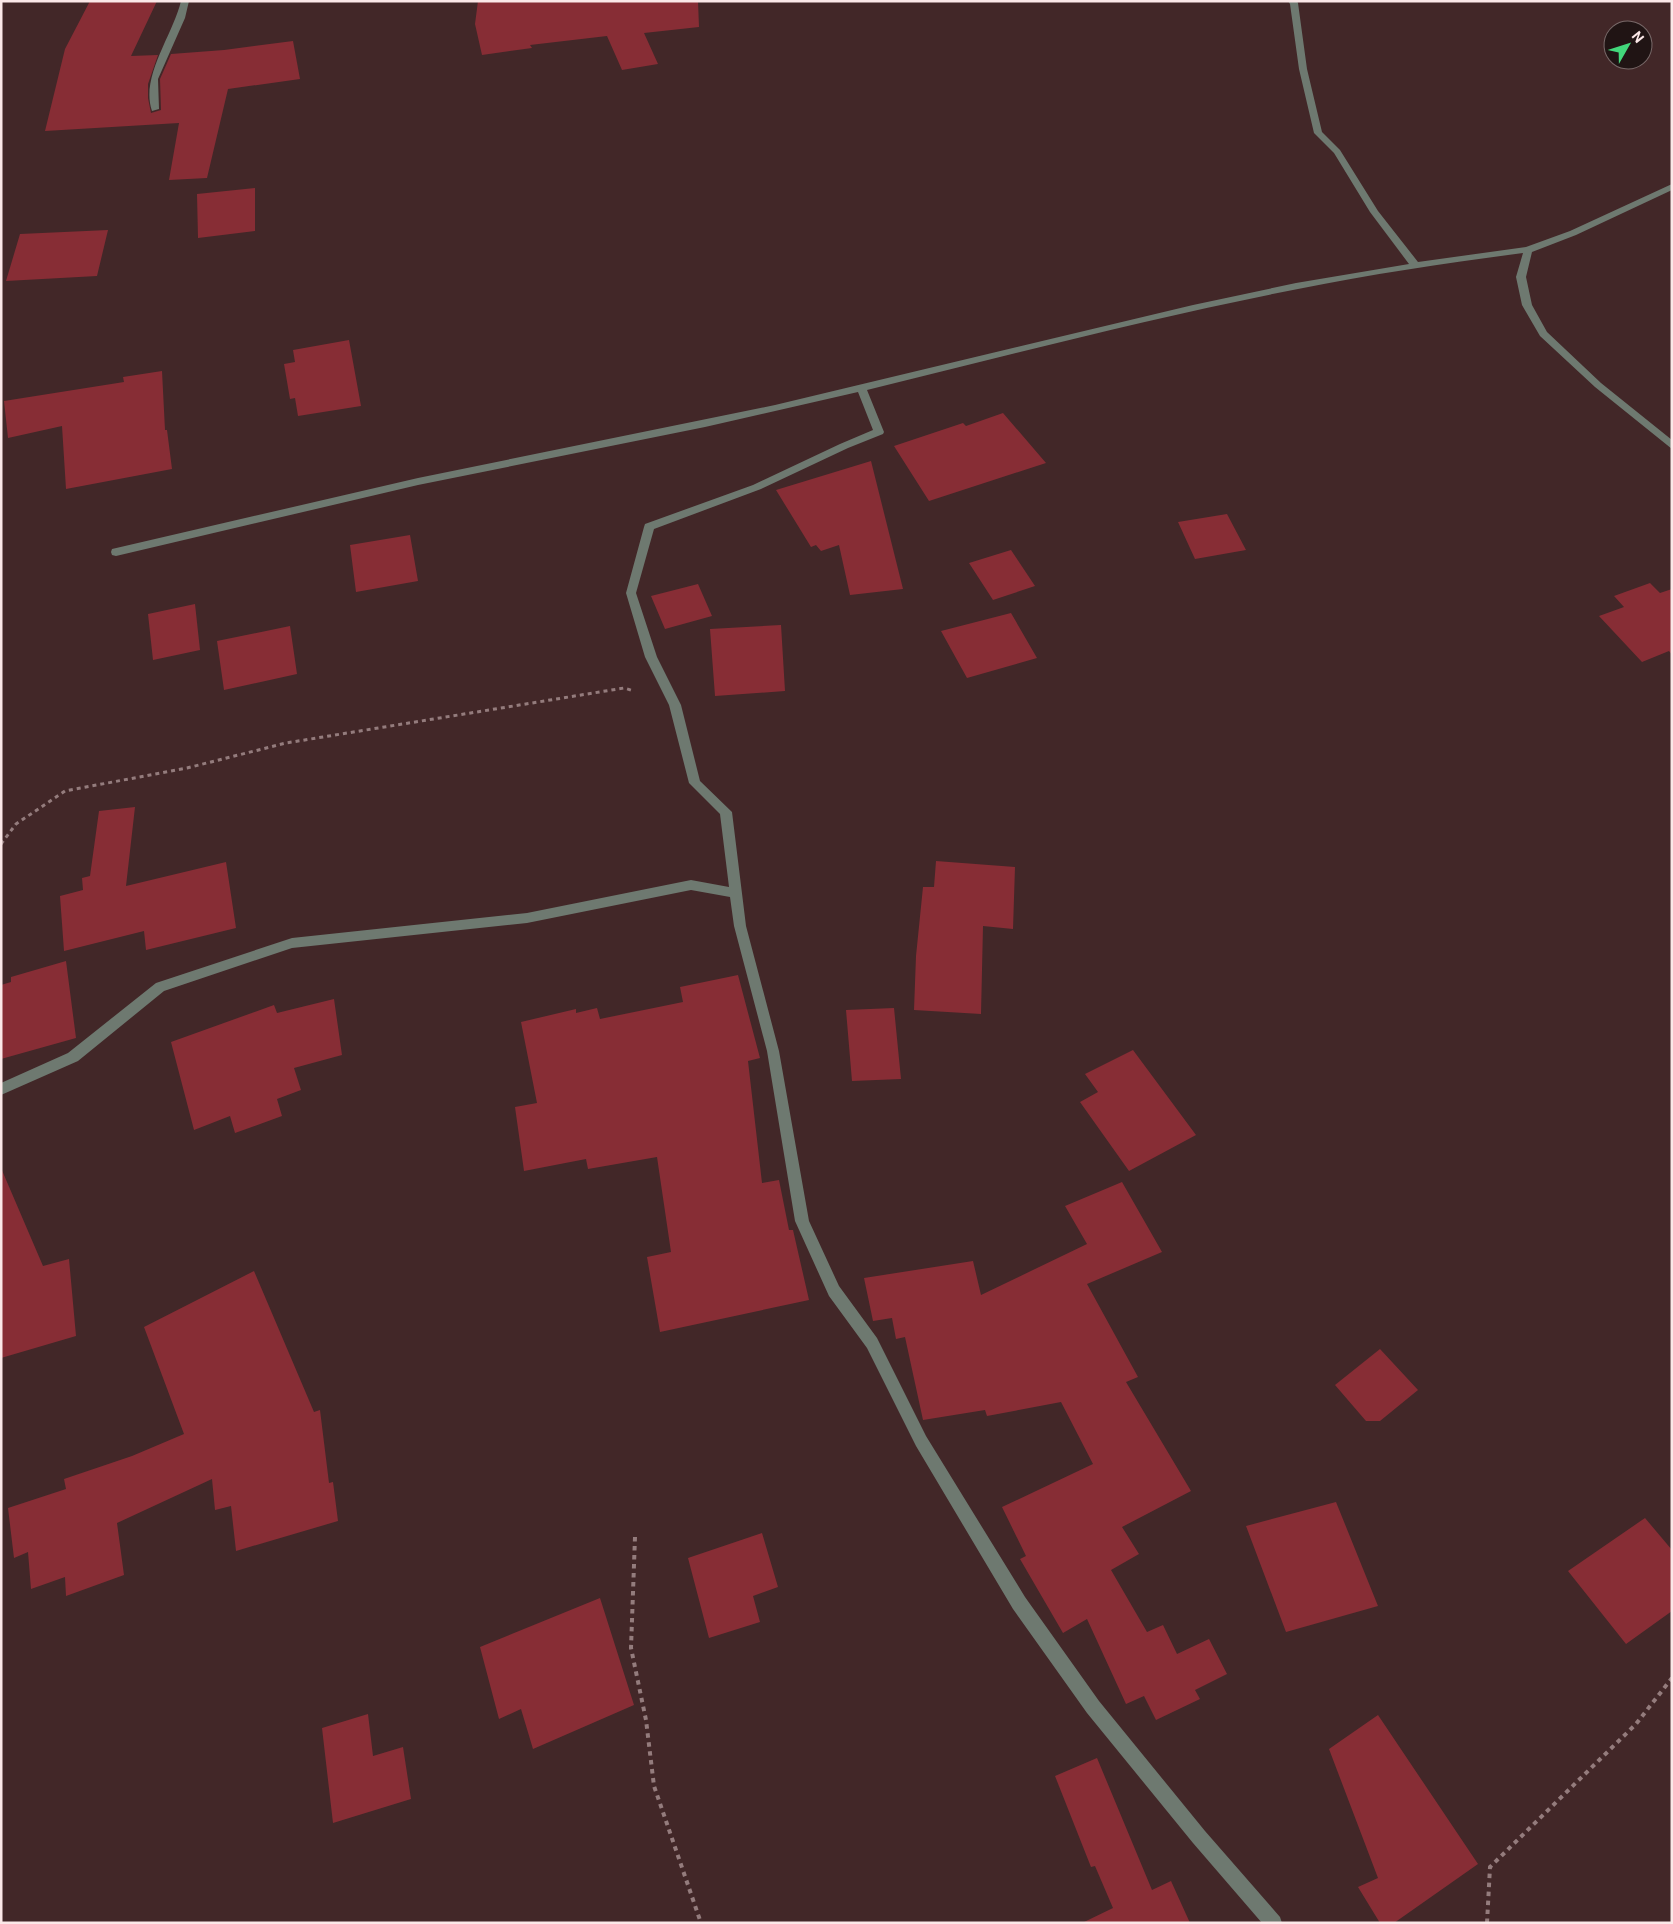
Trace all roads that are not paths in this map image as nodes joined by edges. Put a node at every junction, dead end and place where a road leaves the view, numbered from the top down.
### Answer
1 (185, 1) edge
2 (1292, 1) edge
3 (155, 109) dead end
4 (1672, 187) edge
5 (1528, 250) junction
6 (1414, 265) junction
7 (861, 387) junction
8 (1672, 446) edge
9 (116, 552) dead end
10 (735, 894) junction
11 (1, 1089) edge
12 (1274, 1923) edge

1 - 3 street
2 - 6 street
4 - 5 street
5 - 6 street
5 - 8 street
6 - 7 street
7 - 9 street
7 - 10 street
10 - 11 street
10 - 12 street

